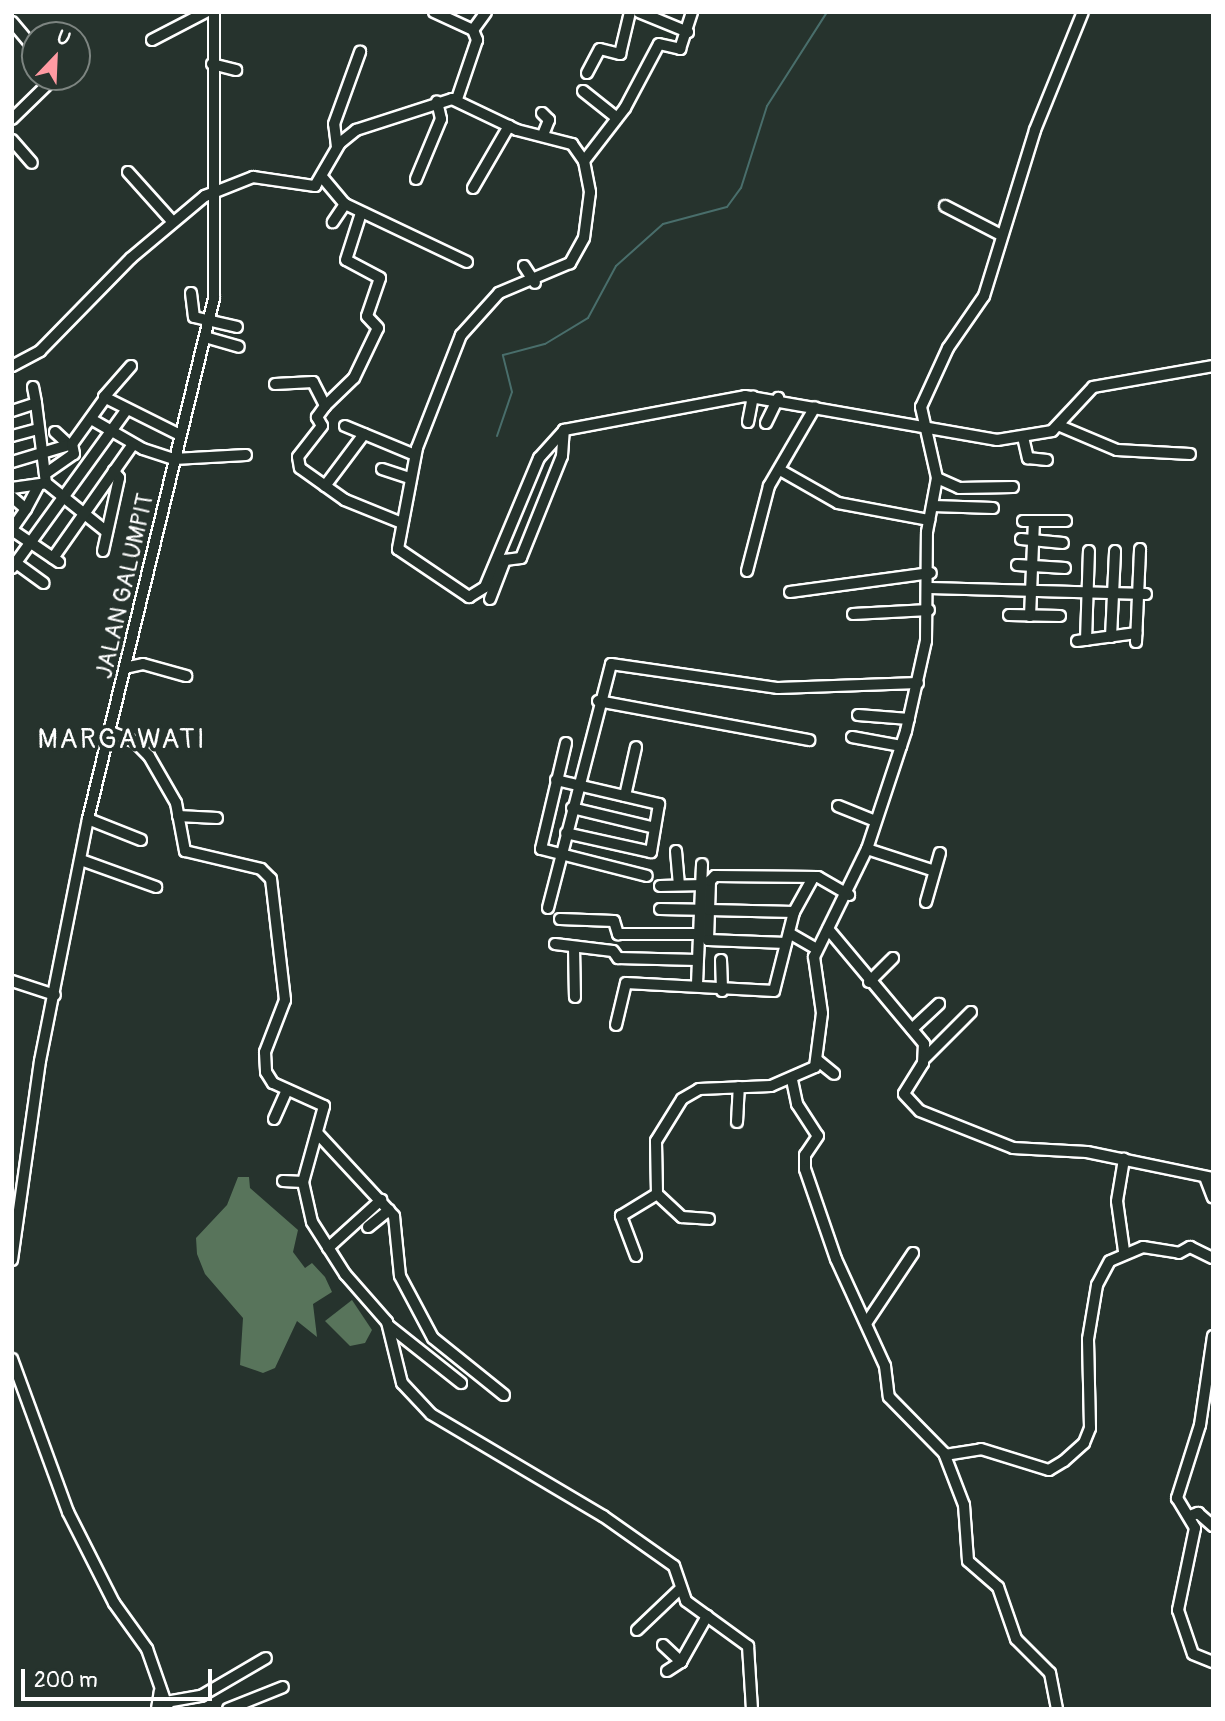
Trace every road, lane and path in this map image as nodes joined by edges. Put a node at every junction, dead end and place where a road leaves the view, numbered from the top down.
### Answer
1 (206, 12) edge
2 (214, 12) edge
3 (433, 12) edge
4 (486, 12) edge
5 (630, 12) edge
6 (639, 12) edge
7 (692, 12) edge
8 (1083, 12) edge
9 (472, 30) junction
10 (688, 32) junction
11 (152, 40) dead end
12 (360, 52) dead end
13 (212, 64) junction
14 (236, 70) dead end
15 (587, 73) dead end
16 (41, 91) edge
17 (583, 91) dead end
18 (457, 99) junction
19 (439, 103) junction
20 (542, 113) dead end
21 (617, 118) junction
22 (12, 119) edge
23 (508, 129) junction
24 (543, 135) junction
25 (12, 140) edge
26 (337, 147) junction
27 (584, 161) junction
28 (32, 163) dead end
29 (128, 172) dead end
30 (326, 179) junction
31 (416, 179) dead end
32 (473, 188) dead end
33 (213, 196) junction
34 (345, 204) junction
35 (945, 206) dead end
36 (361, 213) junction
37 (172, 221) junction
38 (333, 222) dead end
39 (1001, 235) junction
40 (467, 262) dead end
41 (524, 266) dead end
42 (534, 280) junction
43 (191, 293) dead end
44 (209, 321) junction
45 (237, 327) dead end
46 (205, 337) junction
47 (239, 347) dead end
48 (12, 366) edge
49 (131, 366) dead end
50 (1213, 366) edge
51 (275, 384) dead end
52 (33, 387) dead end
53 (105, 398) junction
54 (752, 400) junction
55 (776, 402) junction
56 (36, 403) junction
57 (325, 405) junction
58 (814, 408) junction
59 (127, 409) junction
60 (12, 411) edge
61 (92, 419) junction
62 (748, 422) dead end
63 (766, 423) dead end
64 (345, 426) dead end
65 (1060, 426) junction
66 (38, 429) junction
67 (113, 431) junction
68 (55, 432) dead end
69 (564, 434) junction
70 (926, 434) junction
71 (180, 435) junction
72 (364, 435) junction
73 (12, 436) edge
74 (1024, 439) junction
75 (70, 444) junction
76 (133, 444) junction
77 (412, 454) junction
78 (1190, 454) dead end
79 (246, 455) dead end
80 (43, 456) junction
81 (174, 459) junction
82 (1047, 460) dead end
83 (12, 462) edge
84 (382, 469) dead end
85 (780, 470) junction
86 (114, 471) junction
87 (406, 477) junction
88 (937, 478) junction
89 (43, 481) junction
90 (325, 486) junction
91 (1013, 487) dead end
92 (12, 488) edge
93 (12, 497) edge
94 (62, 501) junction
95 (933, 506) junction
96 (992, 508) dead end
97 (26, 509) junction
98 (83, 515) junction
99 (929, 520) junction
100 (1066, 521) dead end
101 (400, 522) junction
102 (12, 529) edge
103 (107, 532) junction
104 (1027, 540) junction
105 (30, 542) junction
106 (1063, 542) dead end
107 (1140, 549) dead end
108 (103, 551) dead end
109 (1090, 551) dead end
110 (1115, 551) dead end
111 (14, 565) edge
112 (1017, 565) dead end
113 (1032, 566) junction
114 (1065, 568) dead end
115 (747, 571) dead end
116 (931, 573) junction
117 (44, 583) dead end
118 (930, 587) junction
119 (1031, 591) junction
120 (790, 592) dead end
121 (1087, 592) junction
122 (1114, 593) junction
123 (1142, 594) junction
124 (490, 599) dead end
125 (929, 610) junction
126 (853, 614) dead end
127 (1009, 615) dead end
128 (1030, 616) junction
129 (1060, 616) dead end
130 (1111, 637) junction
131 (128, 667) junction
132 (186, 676) dead end
133 (918, 683) junction
134 (598, 701) junction
135 (858, 715) dead end
136 (909, 719) junction
137 (110, 732) junction
138 (852, 737) dead end
139 (809, 740) dead end
140 (566, 743) dead end
141 (901, 746) junction
142 (636, 747) dead end
143 (556, 780) junction
144 (578, 785) junction
145 (625, 796) junction
146 (838, 806) dead end
147 (572, 808) junction
148 (178, 817) junction
149 (217, 818) dead end
150 (88, 819) junction
151 (875, 821) junction
152 (656, 828) junction
153 (566, 833) junction
154 (141, 840) dead end
155 (867, 849) junction
156 (676, 852) dead end
157 (940, 853) dead end
158 (561, 856) junction
159 (81, 860) junction
160 (702, 864) dead end
161 (932, 870) junction
162 (648, 876) dead end
163 (813, 878) junction
164 (678, 885) junction
165 (704, 885) junction
166 (660, 886) dead end
167 (156, 887) dead end
168 (849, 895) junction
169 (926, 902) dead end
170 (548, 908) dead end
171 (660, 909) dead end
172 (704, 910) junction
173 (794, 912) junction
174 (560, 919) dead end
175 (828, 929) junction
176 (698, 934) junction
177 (788, 938) junction
178 (555, 944) dead end
179 (574, 947) junction
180 (817, 949) junction
181 (893, 958) dead end
182 (697, 960) junction
183 (721, 960) dead end
184 (12, 981) edge
185 (869, 982) junction
186 (697, 984) junction
187 (722, 991) junction
188 (55, 995) junction
189 (575, 997) dead end
190 (939, 1004) dead end
191 (971, 1012) dead end
192 (616, 1026) dead end
193 (912, 1029) junction
194 (925, 1058) junction
195 (817, 1060) junction
196 (834, 1073) dead end
197 (792, 1080) junction
198 (739, 1087) junction
199 (287, 1090) junction
200 (274, 1119) dead end
201 (737, 1122) dead end
202 (318, 1134) junction
203 (1124, 1159) junction
204 (1209, 1177) edge
205 (284, 1181) dead end
206 (303, 1182) junction
207 (657, 1195) junction
208 (1213, 1198) edge
209 (380, 1200) junction
210 (390, 1210) junction
211 (709, 1219) dead end
212 (368, 1227) dead end
213 (328, 1248) junction
214 (1124, 1251) junction
215 (914, 1252) dead end
216 (636, 1256) dead end
217 (1213, 1258) edge
218 (12, 1260) edge
219 (867, 1322) junction
220 (389, 1326) junction
221 (1213, 1336) edge
222 (12, 1359) edge
223 (1209, 1377) edge
224 (461, 1383) dead end
225 (504, 1395) dead end
226 (945, 1455) junction
227 (1190, 1516) junction
228 (1213, 1526) edge
229 (679, 1590) junction
230 (707, 1616) junction
231 (637, 1630) dead end
232 (663, 1645) dead end
233 (266, 1658) dead end
234 (1212, 1660) edge
235 (681, 1662) junction
236 (667, 1671) dead end
237 (161, 1687) junction
238 (284, 1687) dead end
239 (167, 1705) edge
240 (157, 1709) edge
241 (228, 1709) edge
242 (752, 1709) edge
243 (1057, 1709) edge

1 - 11 street
2 - 13 street, JALAN GALUMPIT
3 - 9 street
4 - 9 street
5 - 15 street
6 - 10 street
7 - 10 street
8 - 39 street
9 - 18 street
10 - 21 street
12 - 26 street
13 - 14 street
13 - 33 street, JALAN GALUMPIT
16 - 22 street
17 - 21 street
18 - 19 street
18 - 23 street
19 - 26 street
19 - 31 street
20 - 24 street
21 - 27 street
23 - 24 street
23 - 32 street
24 - 27 street
25 - 28 street
26 - 30 street
27 - 42 street
29 - 37 street
30 - 33 street
30 - 34 street
33 - 37 street
33 - 44 street, JALAN GALUMPIT
34 - 36 street
34 - 38 street
35 - 39 street
36 - 40 street
36 - 57 street
37 - 48 street
39 - 70 street
41 - 42 street
42 - 77 street
43 - 44 street
44 - 45 street
44 - 46 street, JALAN GALUMPIT
46 - 47 street
46 - 71 street, JALAN GALUMPIT
49 - 53 street
50 - 65 street
51 - 57 street
52 - 56 street
53 - 59 street
53 - 61 street
54 - 55 street
54 - 62 street
54 - 69 street
55 - 58 street
55 - 63 street
56 - 60 street
56 - 66 street
57 - 90 street
58 - 70 street
58 - 85 street
59 - 67 street
59 - 71 street
61 - 67 street
61 - 75 street
64 - 72 street
65 - 74 street
65 - 78 street
66 - 73 street
66 - 80 street
67 - 76 street
67 - 94 street
68 - 75 street
69 - 101 street
69 - 124 street
70 - 74 street
70 - 88 street
71 - 81 street, JALAN GALUMPIT
72 - 77 street
72 - 90 street
74 - 82 street
75 - 80 street
75 - 89 street
76 - 81 street
76 - 86 street
77 - 87 street
79 - 81 street
80 - 83 street
80 - 89 street
81 - 131 street, JALAN GALUMPIT
84 - 87 street
85 - 99 street
85 - 115 street
86 - 98 street
86 - 103 street
87 - 101 street
88 - 91 street
88 - 95 street
89 - 92 street
89 - 94 street
89 - 97 street
90 - 101 street
93 - 97 street
94 - 98 street
94 - 105 street
95 - 96 street
95 - 99 street
97 - 102 street
98 - 103 street
98 - 105 street
99 - 116 street
100 - 104 street
102 - 105 street
103 - 108 street
104 - 106 street
104 - 113 street
105 - 111 street
107 - 123 street
109 - 121 street
110 - 122 street
111 - 117 street
112 - 113 street
113 - 114 street
113 - 119 street
116 - 118 street
116 - 120 street
118 - 119 street
118 - 125 street
119 - 121 street
119 - 128 street
121 - 122 street
121 - 130 street
122 - 123 street
122 - 130 street
123 - 130 street
125 - 126 street
125 - 133 street
127 - 128 street
128 - 129 street
131 - 132 street
131 - 137 street, JALAN GALUMPIT
133 - 134 street
133 - 136 street
134 - 139 street
134 - 144 street
135 - 136 street
136 - 141 street
137 - 148 street
137 - 150 street, JALAN GALUMPIT
138 - 141 street
140 - 143 street
141 - 151 street
142 - 145 street
143 - 144 street
143 - 158 street
144 - 145 street
144 - 147 street
145 - 152 street
146 - 151 street
147 - 152 street
147 - 153 street
148 - 149 street
148 - 199 street
150 - 154 street
150 - 159 street, JALAN GALUMPIT
151 - 155 street
152 - 153 street
153 - 158 street
155 - 161 street
155 - 168 street
156 - 164 street
157 - 161 street
158 - 162 street
158 - 170 street
159 - 167 street
159 - 188 street, JALAN GALUMPIT
160 - 165 street
161 - 169 street
163 - 168 street
163 - 172 street
163 - 173 street
164 - 165 street
164 - 166 street
165 - 172 street
168 - 175 street
171 - 172 street
172 - 173 street
172 - 176 street
172 - 177 street
173 - 177 street
174 - 176 street
175 - 180 street
175 - 185 street
176 - 182 street
177 - 180 street
177 - 187 street
178 - 179 street
179 - 182 street
179 - 189 street
180 - 195 street
181 - 185 street
182 - 186 street
183 - 187 street
184 - 188 street
185 - 193 street
186 - 187 street
186 - 192 street
188 - 218 street, JALAN GALUMPIT
190 - 193 street
191 - 194 street
193 - 194 street
194 - 203 street
195 - 196 street
195 - 197 street
197 - 198 street
197 - 219 street
198 - 201 street
198 - 207 street
199 - 200 street
199 - 202 street
202 - 206 street
202 - 209 street
203 - 204 street
203 - 214 street
204 - 208 street
205 - 206 street
206 - 213 street
207 - 211 street
207 - 216 street
209 - 210 street
209 - 213 street
210 - 212 street
210 - 225 street
213 - 220 street
214 - 217 street
214 - 226 street
215 - 219 street
219 - 226 street
220 - 224 street
220 - 229 street
221 - 223 street
222 - 237 street
223 - 227 street
226 - 243 street
227 - 228 street
227 - 234 street
229 - 230 street
229 - 231 street
230 - 235 street
230 - 242 street
232 - 235 street
233 - 239 street
235 - 236 street
237 - 239 street
237 - 240 street
238 - 241 street

